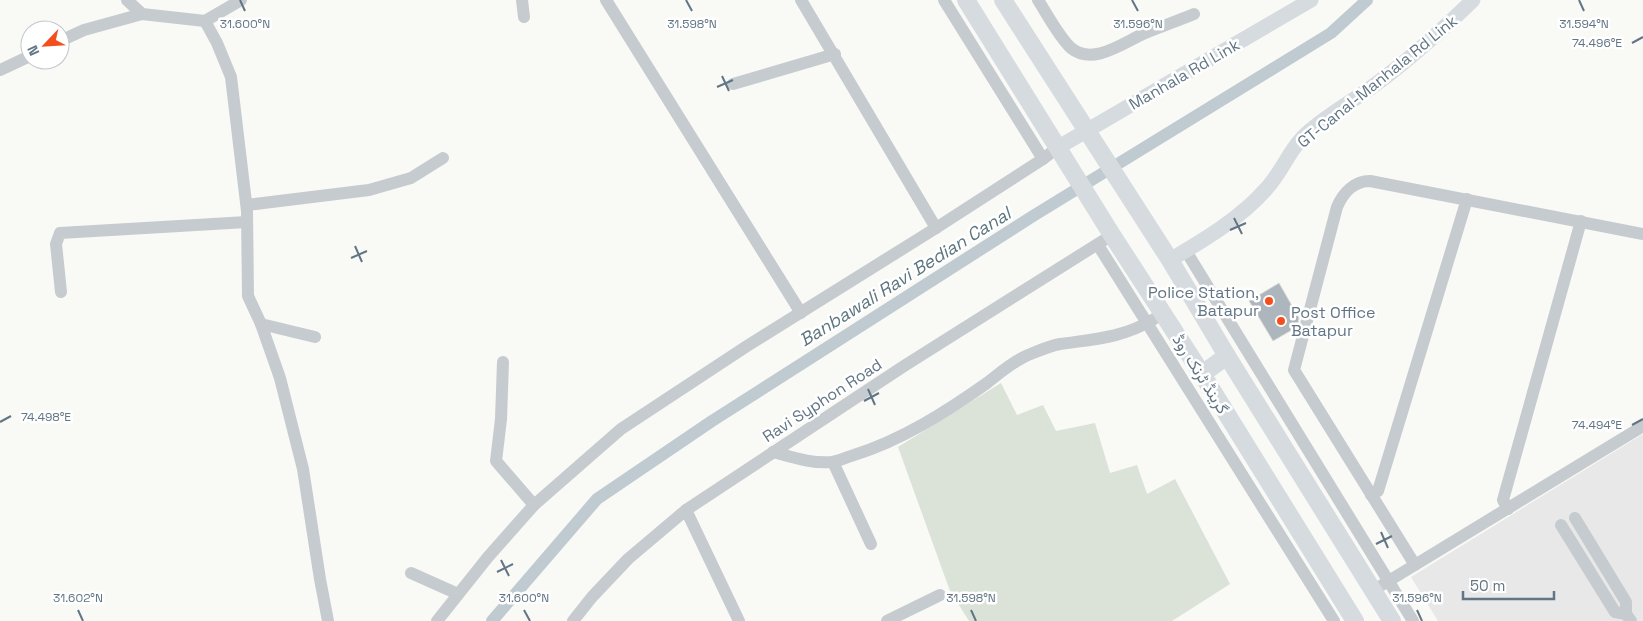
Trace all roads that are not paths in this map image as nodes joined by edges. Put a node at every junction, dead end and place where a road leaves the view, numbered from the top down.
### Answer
1 (127, 0) edge
2 (241, 0) edge
3 (522, 0) edge
4 (606, 0) edge
5 (801, 0) edge
6 (944, 0) edge
7 (966, 0) edge
8 (1004, 0) edge
9 (1038, 0) edge
10 (1311, 0) edge
11 (1473, 0) edge
12 (142, 14) junction
13 (1194, 14) dead end
14 (524, 16) dead end
15 (204, 21) junction
16 (70, 36) edge
17 (835, 54) junction
18 (20, 61) edge
19 (0, 70) edge
20 (733, 84) dead end
21 (1090, 135) junction
22 (1059, 151) junction
23 (443, 158) dead end
24 (1043, 159) junction
25 (1467, 199) junction
26 (246, 205) junction
27 (1581, 221) junction
28 (247, 222) junction
29 (936, 228) junction
30 (1643, 234) edge
31 (1106, 236) junction
32 (1186, 250) junction
33 (1170, 260) junction
34 (61, 292) dead end
35 (801, 313) junction
36 (1163, 314) junction
37 (261, 324) junction
38 (1147, 324) junction
39 (315, 337) dead end
40 (1227, 356) junction
41 (502, 362) dead end
42 (1202, 374) junction
43 (1643, 426) edge
44 (773, 452) junction
45 (833, 462) junction
46 (1370, 495) junction
47 (534, 505) junction
48 (1508, 509) junction
49 (686, 510) junction
50 (1575, 518) dead end
51 (1561, 525) dead end
52 (871, 544) dead end
53 (1415, 565) junction
54 (411, 572) dead end
55 (1381, 586) junction
56 (458, 594) junction
57 (940, 595) dead end
58 (1628, 617) edge
59 (328, 621) edge
60 (437, 621) edge
61 (573, 621) edge
62 (739, 621) edge
63 (887, 621) edge
64 (1334, 621) edge
65 (1355, 621) edge
66 (1392, 621) edge
67 (1413, 621) edge

1 - 12 street
2 - 15 street
3 - 14 street
4 - 35 street
5 - 17 street
6 - 24 street
7 - 22 highway, گرینڈ ٹرنک روڈ
8 - 21 highway, گرینڈ ٹرنک روڈ
9 - 13 street
10 - 21 main road, Manhala Rd Link
11 - 32 main road, GT-Canal-Manhala Rd Link
12 - 15 street
12 - 16 street
15 - 26 street
17 - 20 street
17 - 29 street
18 - 19 street
21 - 22 main road, Manhala Rd Link
21 - 33 highway, گرینڈ ٹرنک روڈ
22 - 24 street
22 - 31 highway, گرینڈ ٹرنک روڈ
23 - 26 street
24 - 29 street
25 - 27 street
25 - 46 street
25 - 46 street
26 - 28 street
27 - 30 street
27 - 48 street
28 - 34 street
28 - 37 street
29 - 35 street
31 - 36 highway, گرینڈ ٹرنک روڈ
31 - 38 street
31 - 44 street, Ravi Syphon Road
32 - 33 main road, GT-Canal-Manhala Rd Link
32 - 55 street
33 - 40 highway, گرینڈ ٹرنک روڈ
35 - 47 street
36 - 38 street
36 - 42 highway, گرینڈ ٹرنک روڈ
37 - 39 street
37 - 59 street
38 - 45 street
38 - 64 street
40 - 42 highway
40 - 55 highway, گرینڈ ٹرنک روڈ
41 - 47 street
42 - 65 highway, گرینڈ ٹرنک روڈ
43 - 48 street
44 - 45 street
44 - 49 street, Ravi Syphon Road
45 - 52 street
46 - 53 street
47 - 56 street
48 - 53 street
49 - 61 street, Ravi Syphon Road
49 - 62 street
50 - 58 street
51 - 58 street
53 - 55 street
54 - 56 street
55 - 66 highway, گرینڈ ٹرنک روڈ
55 - 67 street
56 - 60 street
57 - 63 street

